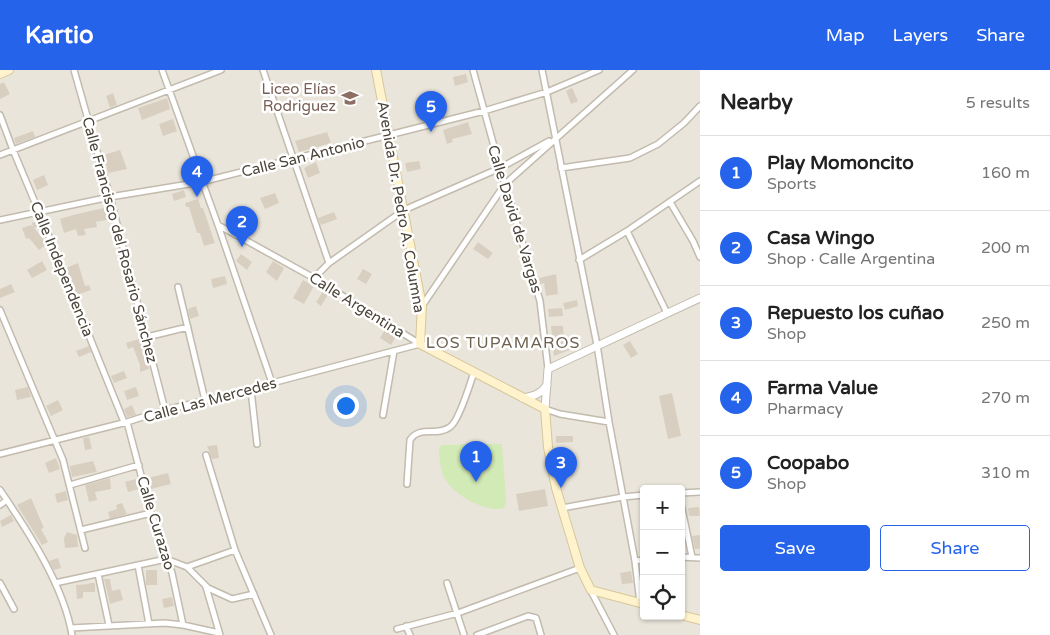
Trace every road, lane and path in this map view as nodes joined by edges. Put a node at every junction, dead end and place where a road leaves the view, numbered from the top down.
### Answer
1 (8, 70) edge
2 (74, 70) edge
3 (162, 70) edge
4 (222, 70) edge
5 (263, 70) edge
6 (376, 70) edge
7 (473, 70) edge
8 (542, 70) edge
9 (599, 70) edge
10 (633, 70) edge
11 (0, 74) edge
12 (169, 90) junction
13 (547, 92) junction
14 (700, 106) edge
15 (484, 111) junction
16 (0, 115) edge
17 (88, 120) junction
18 (389, 135) junction
19 (556, 137) junction
20 (12, 150) junction
21 (0, 154) edge
22 (293, 159) junction
23 (500, 168) junction
24 (561, 168) junction
25 (700, 181) edge
26 (201, 182) junction
27 (505, 184) junction
28 (110, 197) junction
29 (670, 202) junction
30 (404, 210) junction
31 (39, 212) junction
32 (0, 220) edge
33 (218, 225) junction
34 (627, 232) junction
35 (700, 238) edge
36 (693, 241) junction
37 (700, 257) edge
38 (579, 260) junction
39 (329, 263) junction
40 (314, 278) junction
41 (178, 287) dead end
42 (700, 298) edge
43 (422, 306) junction
44 (0, 310) edge
45 (667, 313) junction
46 (188, 327) junction
47 (147, 337) junction
48 (420, 344) junction
49 (597, 345) junction
50 (394, 351) junction
51 (548, 369) junction
52 (474, 372) junction
53 (272, 383) junction
54 (547, 384) junction
55 (251, 390) junction
56 (523, 398) junction
57 (205, 400) junction
58 (545, 409) junction
59 (165, 410) junction
60 (383, 415) dead end
61 (126, 422) junction
62 (609, 422) junction
63 (54, 440) junction
64 (257, 444) dead end
65 (0, 454) edge
66 (206, 454) dead end
67 (139, 465) junction
68 (407, 484) dead end
69 (70, 485) junction
70 (0, 490) edge
71 (700, 492) edge
72 (685, 493) edge
73 (640, 495) edge
74 (623, 497) junction
75 (7, 500) junction
76 (0, 505) edge
77 (562, 508) junction
78 (151, 514) junction
79 (685, 523) edge
80 (82, 530) junction
81 (86, 548) dead end
82 (235, 550) junction
83 (692, 557) junction
84 (685, 558) edge
85 (700, 558) edge
86 (166, 559) junction
87 (640, 560) edge
88 (635, 561) junction
89 (138, 565) junction
90 (187, 568) junction
91 (580, 568) junction
92 (98, 574) junction
93 (0, 583) edge
94 (55, 583) junction
95 (447, 583) dead end
96 (206, 586) junction
97 (591, 590) junction
98 (640, 592) edge
99 (2, 593) edge
100 (254, 594) junction
101 (640, 603) edge
102 (14, 609) dead end
103 (458, 613) junction
104 (685, 616) edge
105 (700, 620) edge
106 (149, 624) junction
107 (109, 625) junction
108 (183, 625) junction
109 (406, 626) junction
110 (70, 628) junction
111 (396, 629) dead end
112 (220, 634) edge
113 (72, 635) edge
114 (272, 635) edge
115 (410, 635) edge
116 (464, 635) edge
117 (477, 635) edge
118 (541, 635) edge
119 (614, 635) edge

1 - 11 main road
2 - 17 street, Calle Francisco del Rosario Sánchez
3 - 12 street
4 - 12 street
5 - 22 street
6 - 18 main road, Avenida Dr. Pedro A. Columna
7 - 15 street, Calle David de Vargas
8 - 13 street
9 - 13 street, Calle San Antonio
10 - 19 street
12 - 17 street
12 - 26 street
13 - 15 street, Calle San Antonio
13 - 19 street
14 - 24 street
15 - 18 street, Calle San Antonio
15 - 23 street, Calle David de Vargas
16 - 20 street, Calle Independencia
17 - 20 street
17 - 28 street, Calle Francisco del Rosario Sánchez
18 - 22 street, Calle San Antonio
18 - 30 main road, Avenida Dr. Pedro A. Columna
19 - 23 street
19 - 24 street
19 - 27 street
20 - 21 street
20 - 31 street, Calle Independencia
22 - 26 street, Calle San Antonio
22 - 39 street
23 - 27 street, Calle David de Vargas
23 - 30 street
24 - 38 street
25 - 29 street
26 - 28 street, Calle San Antonio
26 - 33 street
27 - 43 street
27 - 51 street, Calle David de Vargas
28 - 31 street, Calle San Antonio
28 - 47 street, Calle Francisco del Rosario Sánchez
29 - 34 street
29 - 36 street
30 - 39 street
30 - 43 main road, Avenida Dr. Pedro A. Columna
31 - 32 street, Calle San Antonio
31 - 61 street, Calle Independencia
33 - 40 street, Calle Argentina
33 - 53 street
34 - 38 street
34 - 45 street
35 - 36 street
36 - 37 street
38 - 49 street
39 - 40 street
40 - 48 street, Calle Argentina
41 - 46 street
42 - 45 street
43 - 48 main road, Avenida Dr. Pedro A. Columna
44 - 63 street
45 - 49 street
46 - 47 street
46 - 57 street
47 - 59 street, Calle Francisco del Rosario Sánchez
48 - 50 street, Calle Las Mercedes
48 - 52 main road, Calle Argentina
49 - 51 street
49 - 62 street
50 - 53 street, Calle Las Mercedes
50 - 60 street
51 - 54 street
52 - 56 main road, Calle Argentina
52 - 68 street
53 - 55 street, Calle Las Mercedes
54 - 56 street
54 - 58 street
55 - 57 street, Calle Las Mercedes
55 - 64 street
56 - 58 main road, Calle Argentina
57 - 59 street, Calle Las Mercedes
58 - 62 street, Calle Argentina
58 - 77 main road
59 - 61 street, Calle Las Mercedes
61 - 63 street, Calle Las Mercedes
61 - 67 street, Calle Curazao
62 - 74 street
63 - 65 street, Calle Las Mercedes
63 - 69 street
66 - 82 street
67 - 69 street
67 - 78 street, Calle Curazao
69 - 80 street
70 - 75 street
71 - 72 street
73 - 74 street
74 - 77 street
74 - 88 street
75 - 76 street
75 - 94 street
77 - 91 main road
78 - 80 street
78 - 86 street, Calle Curazao
79 - 83 street
80 - 81 street
82 - 90 street
82 - 100 street
83 - 84 street
83 - 85 street
86 - 89 street
86 - 90 street
86 - 108 street, Calle Curazao
87 - 88 street
88 - 98 street
89 - 92 street
89 - 106 street
90 - 96 street
91 - 97 main road
91 - 103 street
92 - 94 street
92 - 107 street
93 - 99 street
94 - 110 street
95 - 103 street
96 - 100 street
96 - 112 street
97 - 101 main road
97 - 119 street
99 - 102 street
100 - 114 street
103 - 109 street
103 - 116 street
104 - 105 main road
106 - 107 street
106 - 108 street
107 - 110 street
108 - 112 street
109 - 111 street
109 - 115 street
110 - 113 street
117 - 118 street

